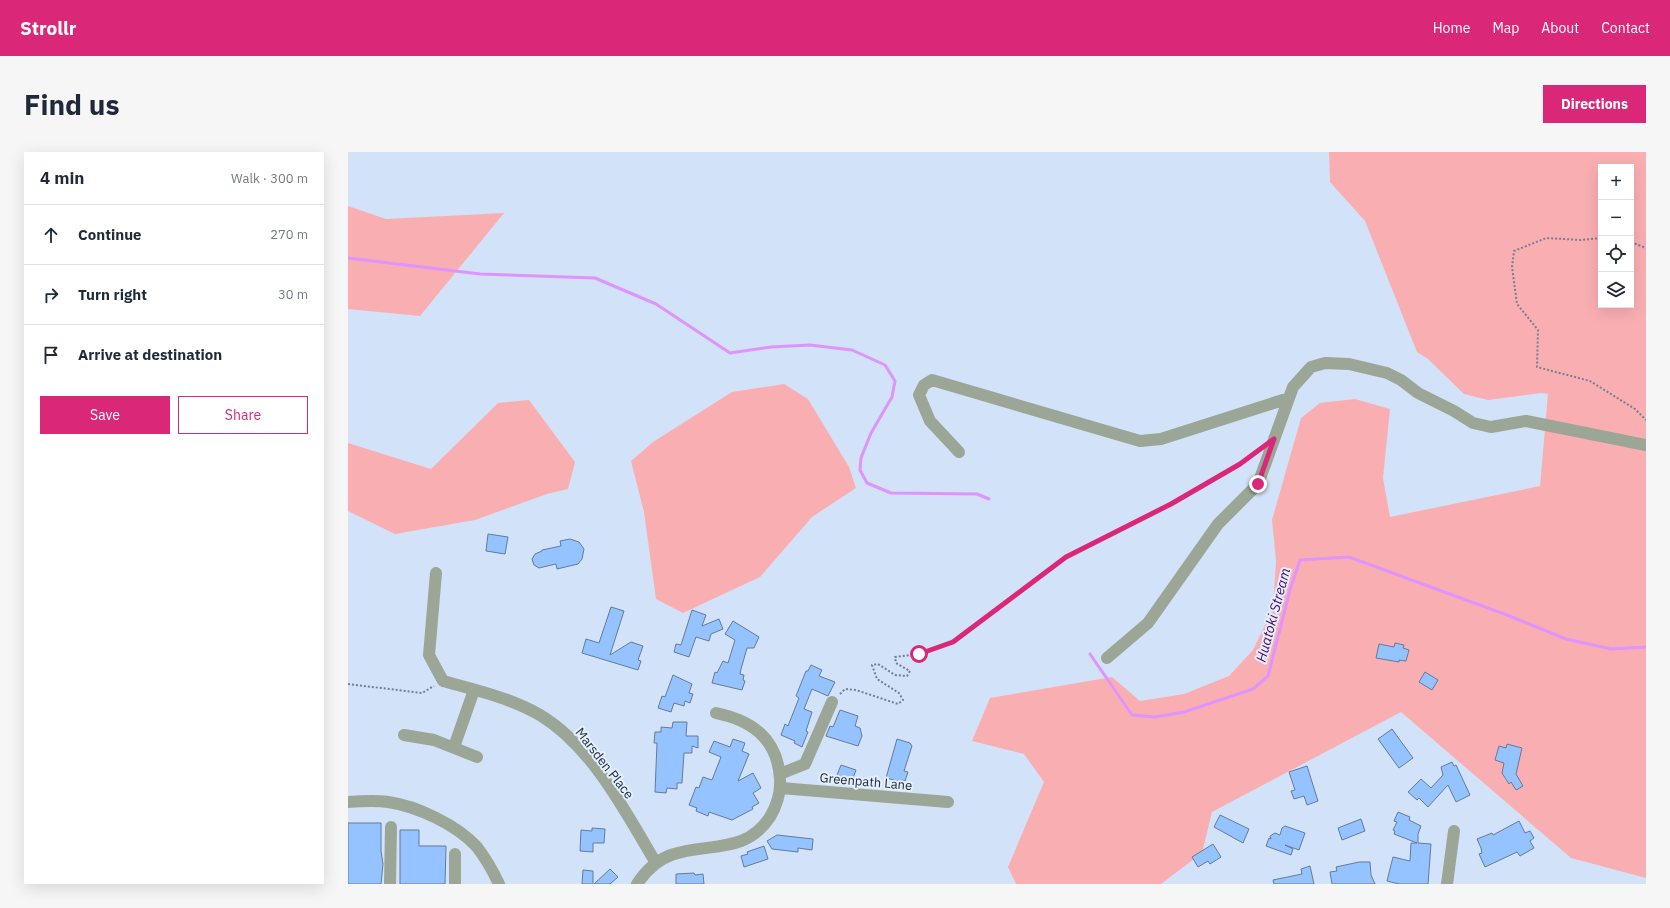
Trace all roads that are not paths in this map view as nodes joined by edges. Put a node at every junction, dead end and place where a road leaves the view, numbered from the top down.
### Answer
1 (1289, 398) junction
2 (1646, 445) edge
3 (959, 452) dead end
4 (436, 573) dead end
5 (1107, 658) dead end
6 (474, 690) junction
7 (832, 702) road end
8 (716, 713) dead end
9 (404, 736) dead end
10 (454, 747) junction
11 (478, 757) dead end
12 (780, 774) junction
13 (781, 788) junction
14 (348, 802) edge
15 (948, 802) dead end
16 (391, 827) dead end
17 (1454, 831) dead end
18 (455, 854) dead end
19 (656, 863) junction
20 (390, 884) edge
21 (455, 884) edge
22 (499, 884) edge
23 (637, 884) edge
24 (1447, 884) edge

1 - 2 street
1 - 3 street
1 - 5 street
4 - 6 street, Marsden Place
6 - 10 street
6 - 19 street, Marsden Place
7 - 12 street
8 - 12 street
9 - 10 street
10 - 11 street
12 - 13 street
13 - 15 street, Greenpath Lane
13 - 19 street
14 - 22 street
16 - 20 street
17 - 24 street
18 - 21 street
19 - 23 street

